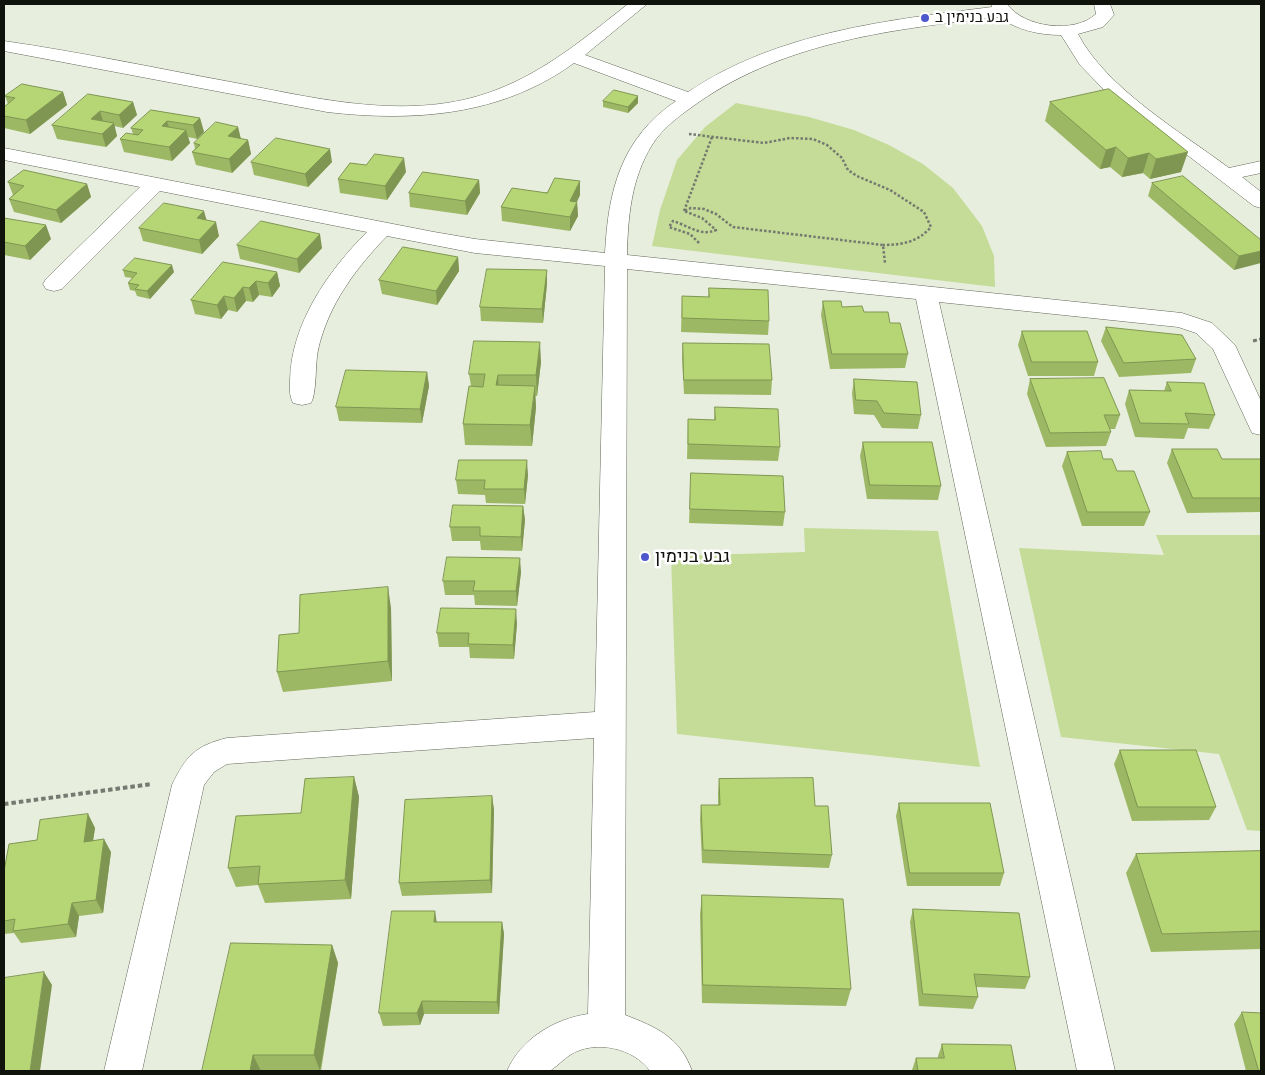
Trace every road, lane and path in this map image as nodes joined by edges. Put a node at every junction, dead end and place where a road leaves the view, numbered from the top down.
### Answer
1 (638, 4) edge
2 (1102, 4) edge
3 (1001, 8) edge
4 (1067, 30) junction
5 (4, 46) edge
6 (570, 56) junction
7 (689, 99) junction
8 (655, 129) junction
9 (712, 137) junction
10 (4, 154) edge
11 (1261, 167) edge
12 (1225, 175) junction
13 (154, 184) junction
14 (1261, 202) edge
15 (684, 211) junction
16 (382, 229) junction
17 (883, 245) junction
18 (698, 246) dead end
19 (616, 262) junction
20 (54, 284) dead end
21 (887, 289) junction
22 (926, 293) junction
23 (302, 397) dead end
24 (1261, 427) edge
25 (610, 724) junction
26 (191, 779) junction
27 (4, 804) edge
28 (606, 1029) junction
29 (123, 1071) edge
30 (526, 1071) edge
31 (673, 1071) edge
32 (1096, 1071) edge

1 - 6 street
2 - 4 street
3 - 4 street
3 - 7 street
4 - 12 street
5 - 6 street
6 - 7 street
7 - 8 street
8 - 9 path
8 - 19 street
9 - 15 path
9 - 17 path
10 - 13 street
11 - 12 street
12 - 14 street
13 - 16 street
13 - 20 street
15 - 17 path
15 - 18 path
16 - 19 street
16 - 23 street
17 - 21 path
19 - 21 street
19 - 25 street
21 - 22 street
22 - 24 street
22 - 32 street
25 - 26 street
25 - 28 street
26 - 27 path
26 - 29 street
28 - 30 street
28 - 31 street

